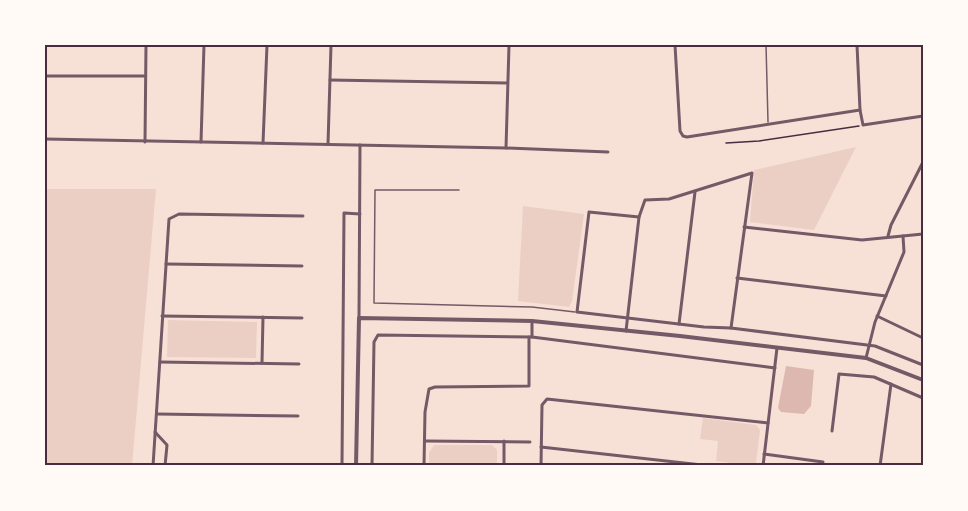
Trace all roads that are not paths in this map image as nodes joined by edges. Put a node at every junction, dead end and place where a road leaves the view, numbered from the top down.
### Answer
1 (146, 45) edge
2 (204, 45) edge
3 (267, 45) edge
4 (331, 45) edge
5 (509, 45) edge
6 (675, 45) edge
7 (766, 45) edge
8 (857, 45) edge
9 (45, 76) edge
10 (144, 76) junction
11 (330, 80) junction
12 (507, 83) junction
13 (860, 110) junction
14 (923, 116) edge
15 (768, 123) junction
16 (45, 139) edge
17 (145, 142) junction
18 (201, 142) junction
19 (263, 143) junction
20 (328, 144) junction
21 (360, 145) junction
22 (506, 148) junction
23 (608, 152) dead end
24 (923, 162) edge
25 (459, 189) dead end
26 (695, 192) junction
27 (360, 214) junction
28 (303, 216) dead end
29 (639, 217) junction
30 (744, 227) junction
31 (923, 234) edge
32 (903, 236) junction
33 (888, 237) junction
34 (166, 264) junction
35 (302, 266) dead end
36 (737, 278) junction
37 (886, 296) junction
38 (577, 312) junction
39 (162, 316) junction
40 (627, 316) junction
41 (877, 316) junction
42 (263, 317) junction
43 (302, 318) dead end
44 (359, 318) junction
45 (532, 321) junction
46 (679, 324) junction
47 (731, 328) junction
48 (626, 332) junction
49 (530, 337) junction
50 (923, 338) edge
51 (868, 345) junction
52 (777, 348) junction
53 (866, 358) junction
54 (160, 362) junction
55 (262, 364) junction
56 (299, 364) dead end
57 (923, 365) edge
58 (775, 368) junction
59 (923, 380) edge
60 (891, 384) junction
61 (923, 398) edge
62 (157, 414) junction
63 (298, 416) dead end
64 (768, 423) junction
65 (832, 431) dead end
66 (155, 432) junction
67 (425, 441) junction
68 (504, 441) junction
69 (530, 442) dead end
70 (541, 447) junction
71 (764, 454) junction
72 (823, 462) dead end
73 (153, 466) edge
74 (165, 466) edge
75 (342, 466) edge
76 (356, 466) edge
77 (372, 466) edge
78 (424, 466) edge
79 (504, 466) edge
80 (541, 466) edge
81 (711, 466) edge
82 (763, 466) edge
83 (880, 466) edge

1 - 10 street
2 - 18 street
3 - 19 street
4 - 11 street
5 - 12 street
6 - 15 street
7 - 15 lane
8 - 13 street
9 - 10 street
10 - 17 street
11 - 12 street
11 - 20 street
12 - 22 street
13 - 14 street
13 - 15 street
16 - 17 street
17 - 18 street
18 - 19 street
19 - 20 street
20 - 21 street
21 - 22 street
21 - 27 street
22 - 23 street
24 - 33 street
25 - 38 lane
26 - 29 street
26 - 30 street
26 - 46 street
27 - 44 street
27 - 75 street
28 - 34 street
29 - 38 street
29 - 40 street
30 - 33 street
30 - 36 street
31 - 32 street
32 - 33 street
32 - 37 street
34 - 35 street
34 - 39 street
36 - 37 street
36 - 47 street
37 - 41 street
38 - 40 street
39 - 42 street
39 - 54 street
40 - 46 street
40 - 48 street
41 - 50 street
41 - 51 street
42 - 43 street
42 - 55 street
44 - 45 street
44 - 76 street
45 - 48 street
45 - 49 street
46 - 47 street
47 - 51 street
48 - 52 street
49 - 58 street
49 - 67 street
49 - 77 street
51 - 53 street
51 - 57 street
52 - 53 street
52 - 58 street
53 - 59 street
54 - 55 street
54 - 62 street
55 - 56 street
58 - 64 street
60 - 61 street
60 - 65 street
60 - 83 street
62 - 63 street
62 - 66 street
64 - 70 street
64 - 71 street
66 - 73 street
66 - 74 street
67 - 68 street
67 - 78 street
68 - 69 street
68 - 79 street
70 - 80 street
70 - 81 street
71 - 72 street
71 - 82 street

